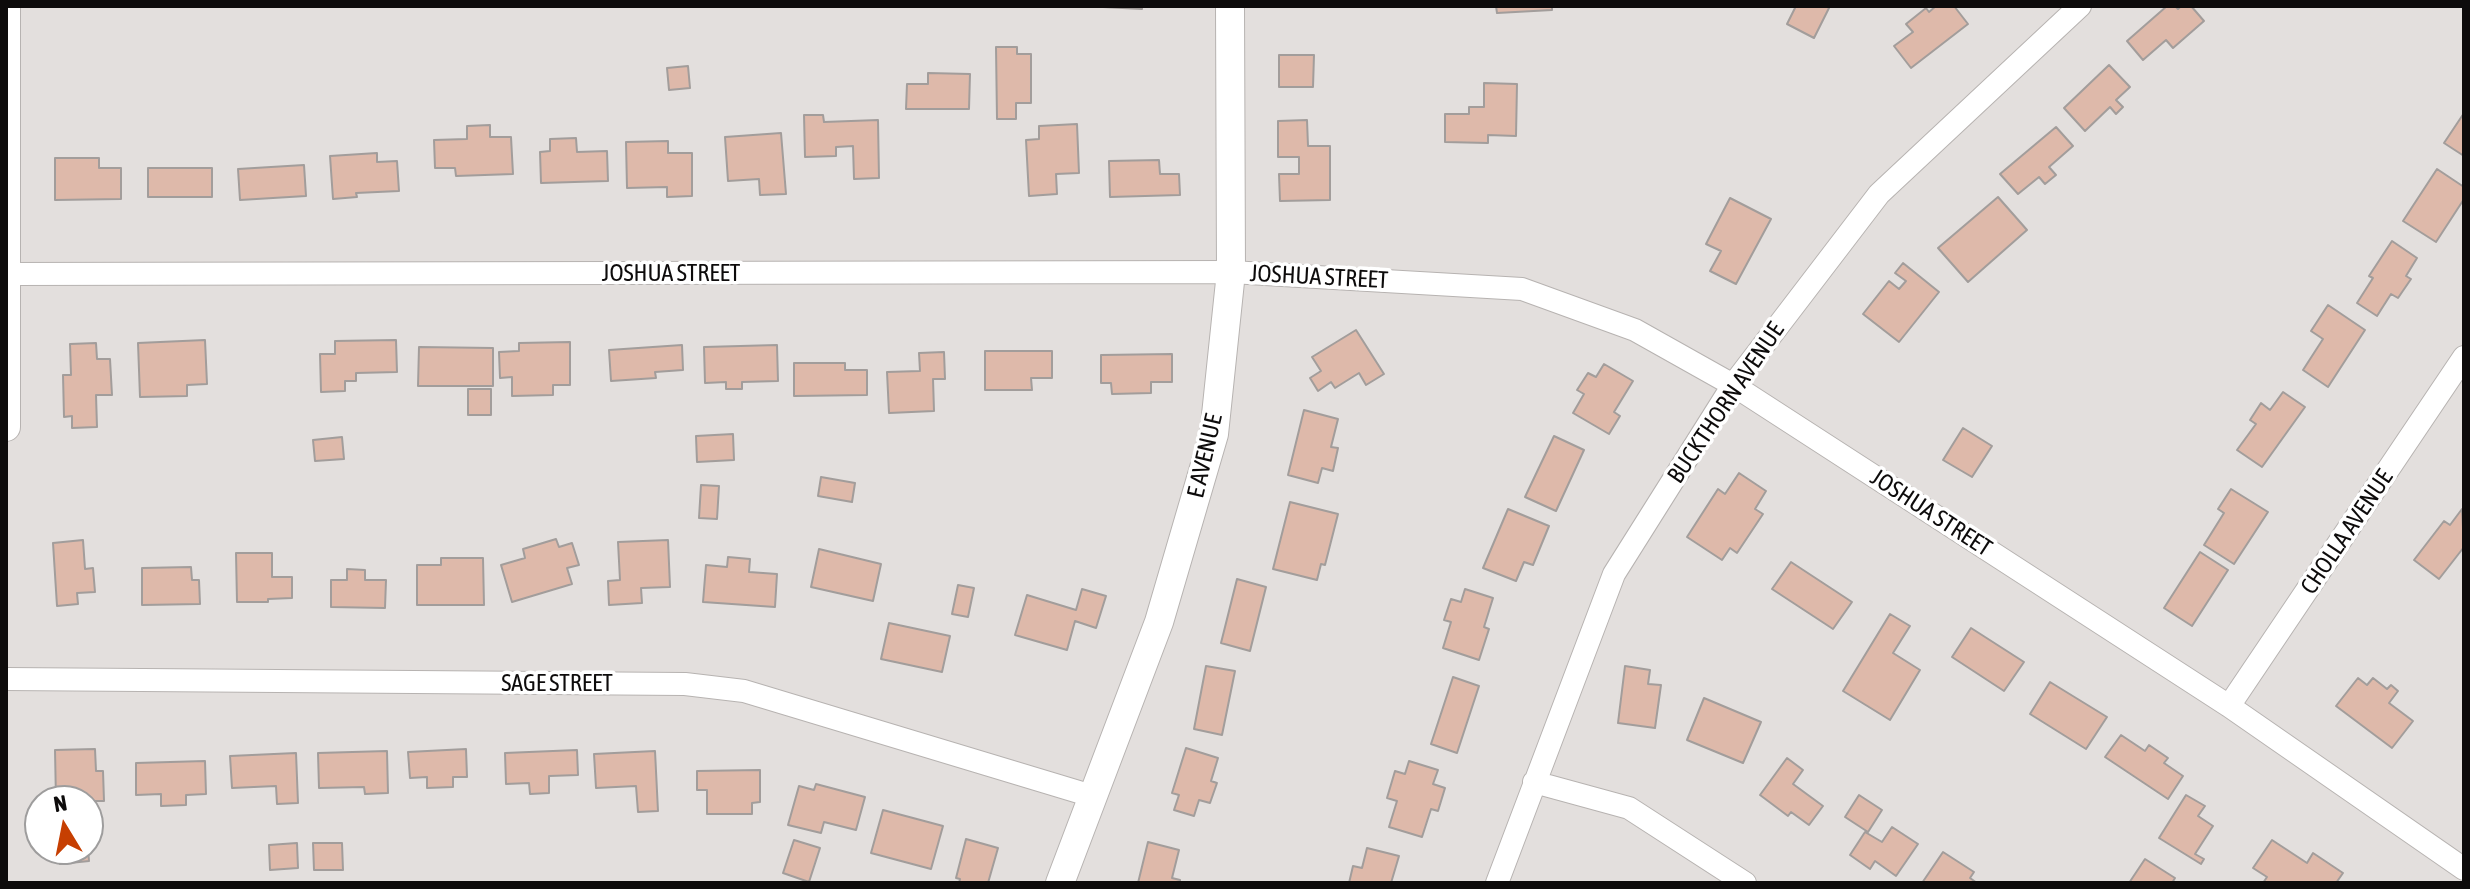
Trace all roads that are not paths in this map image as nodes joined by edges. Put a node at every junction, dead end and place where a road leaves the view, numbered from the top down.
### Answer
1 (6, 6) edge
2 (1230, 6) edge
3 (2068, 10) edge
4 (1231, 272) junction
5 (6, 274) edge
6 (2464, 357) edge
7 (1733, 385) junction
8 (6, 427) edge
9 (6, 679) edge
10 (2229, 706) junction
11 (1534, 782) junction
12 (1092, 796) junction
13 (2464, 869) edge
14 (1060, 883) edge
15 (1497, 883) edge
16 (1745, 883) edge

1 - 5 street
2 - 4 street, E AVENUE
3 - 7 street, BUCKTHORN AVENUE
4 - 5 street, JOSHUA STREET
4 - 7 street, JOSHUA STREET
4 - 12 street, E AVENUE
5 - 8 street
6 - 10 street, CHOLLA AVENUE
7 - 10 street, JOSHUA STREET
7 - 11 street, BUCKTHORN AVENUE
9 - 12 street, SAGE STREET
10 - 13 street, JOSHUA STREET
11 - 15 street, BUCKTHORN AVENUE
11 - 16 street
12 - 14 street, E AVENUE

